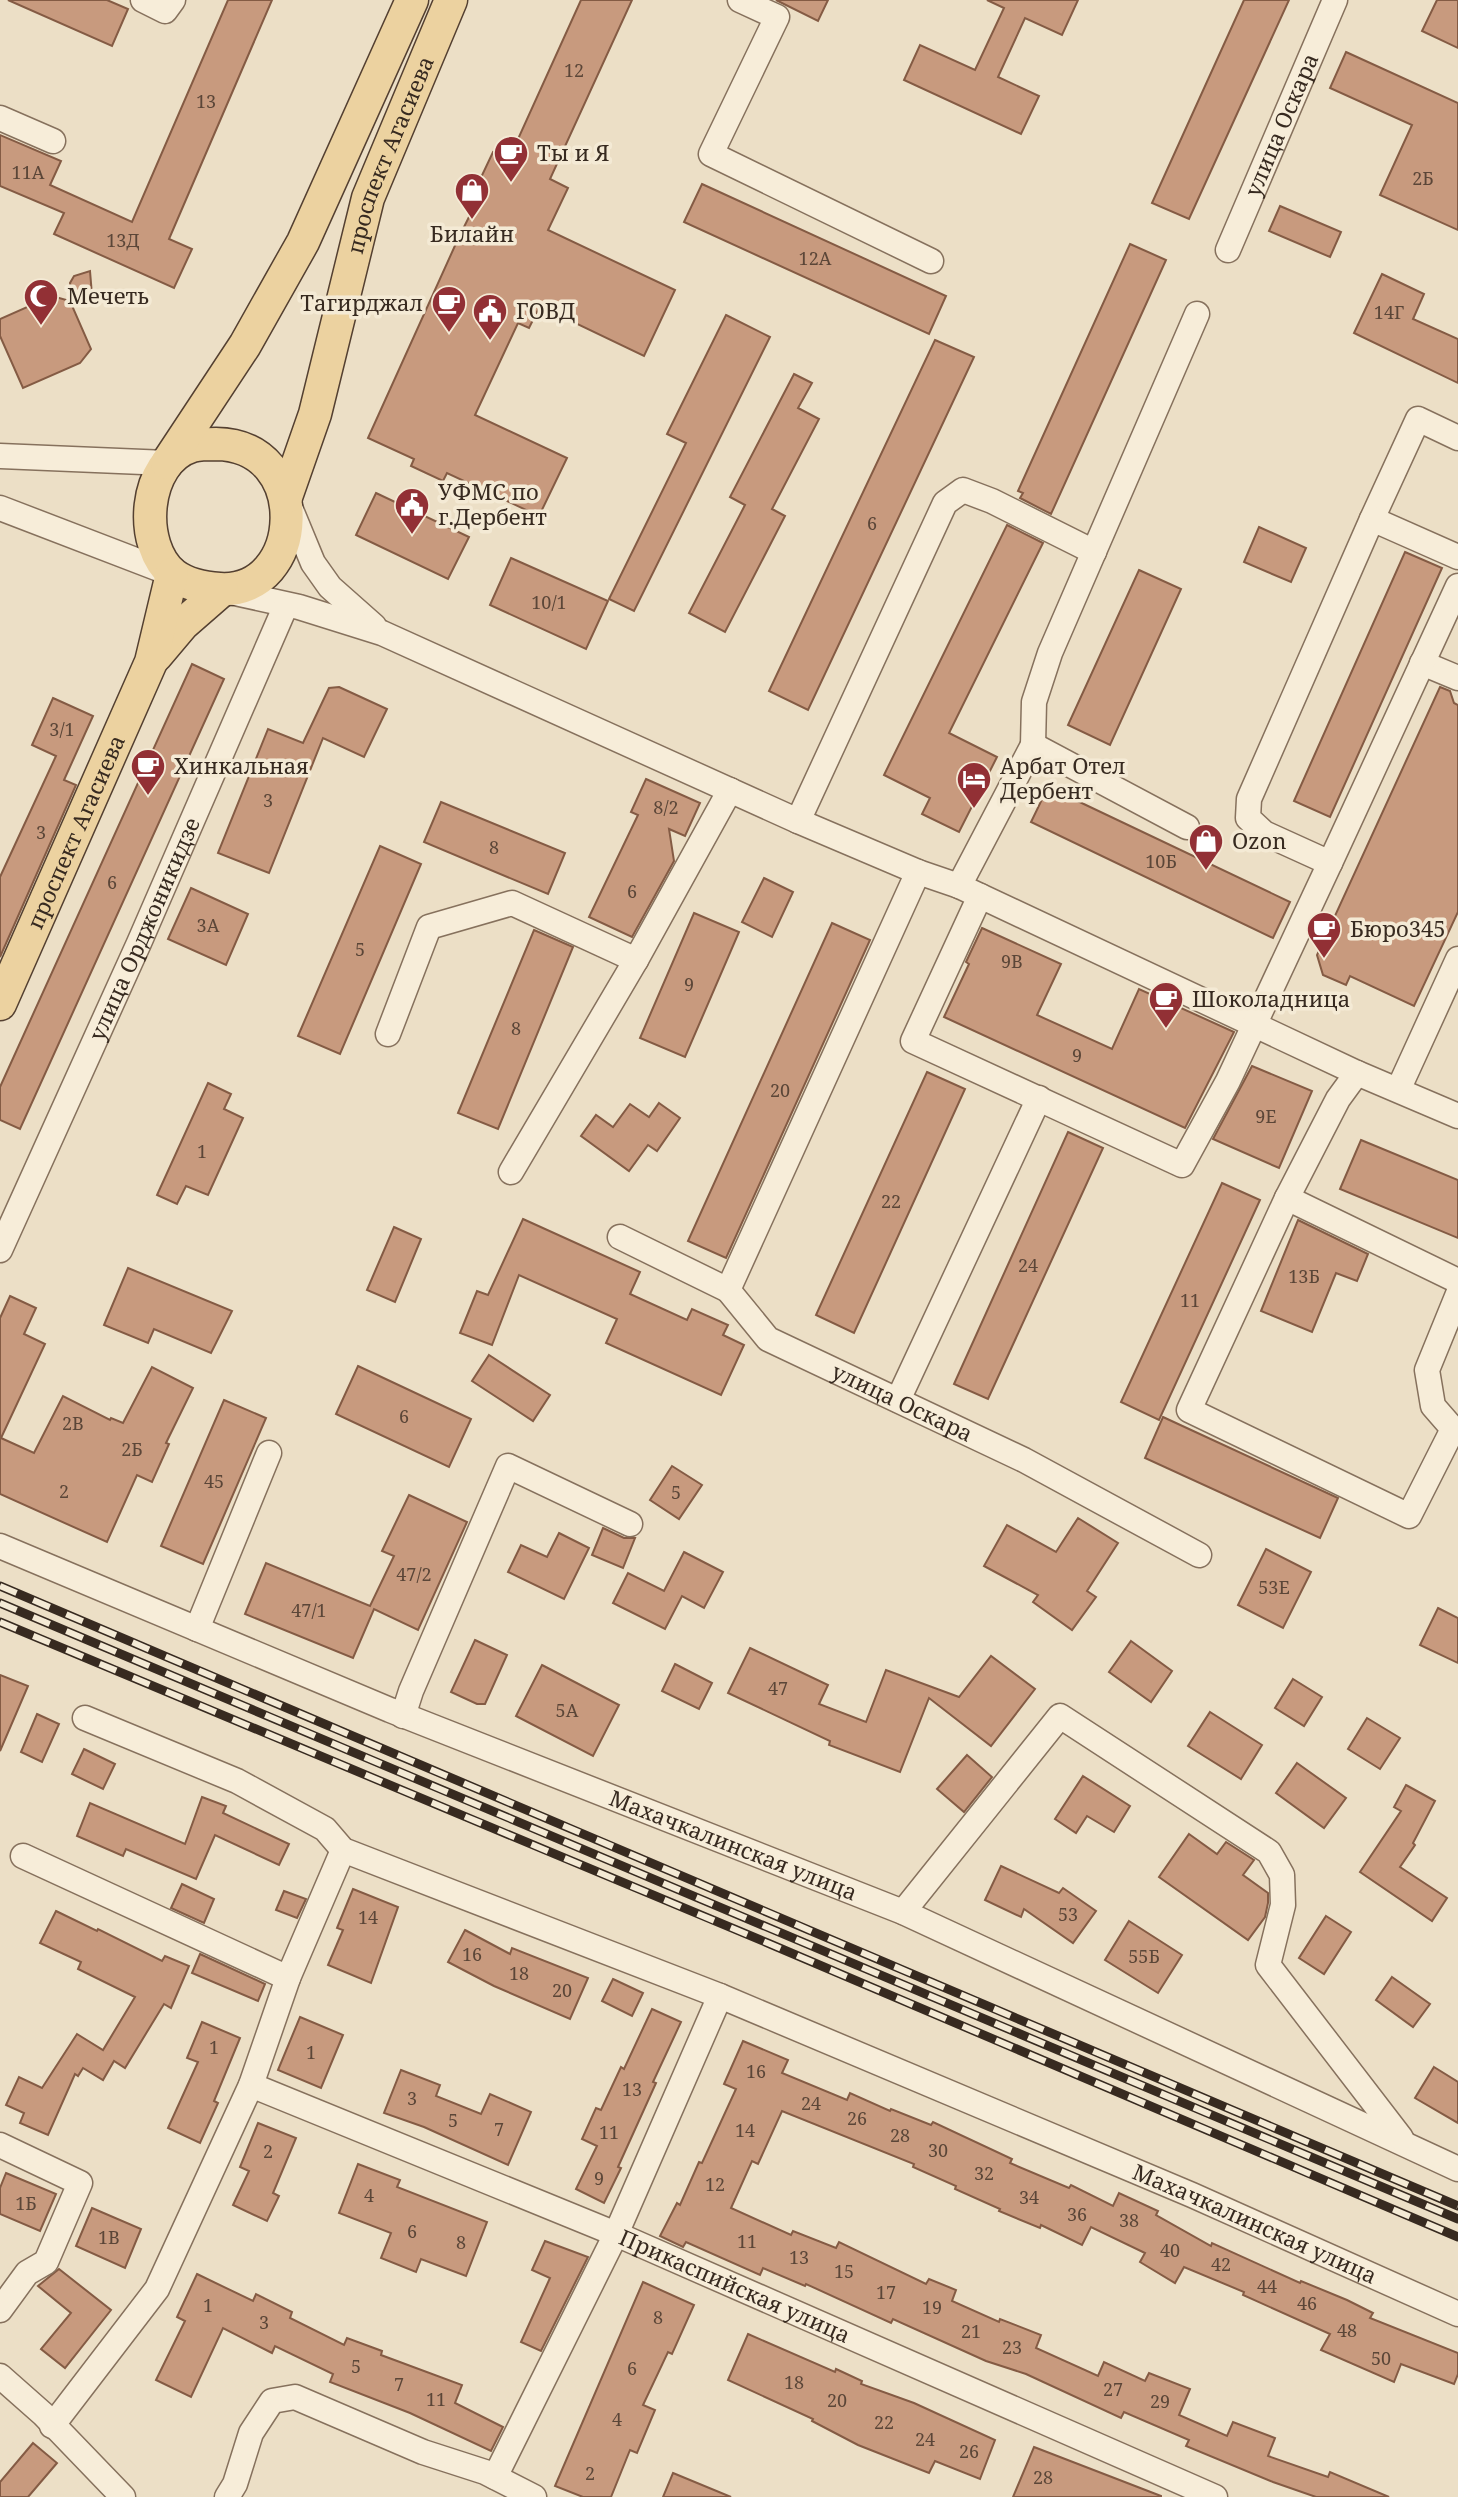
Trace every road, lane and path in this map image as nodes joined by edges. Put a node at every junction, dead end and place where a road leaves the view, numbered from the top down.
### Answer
1 (143, 0) edge
2 (173, 0) edge
3 (412, 0) edge
4 (451, 0) edge
5 (740, 0) edge
6 (1335, 0) edge
7 (780, 8) edge
8 (0, 118) edge
9 (53, 141) dead end
10 (1228, 250) dead end
11 (931, 261) dead end
12 (1197, 314) dead end
13 (1458, 438) edge
14 (0, 456) edge
15 (167, 463) junction
16 (286, 497) junction
17 (0, 508) edge
18 (1372, 519) junction
19 (1094, 552) junction
20 (1458, 557) edge
21 (172, 574) junction
22 (1458, 586) edge
23 (222, 590) junction
24 (286, 605) junction
25 (382, 633) junction
26 (151, 662) junction
27 (1422, 663) junction
28 (1458, 678) edge
29 (1033, 745) junction
30 (730, 790) junction
31 (798, 821) junction
32 (1187, 827) dead end
33 (1330, 863) junction
34 (918, 872) junction
35 (970, 891) junction
36 (1458, 959) edge
37 (636, 960) junction
38 (0, 1004) edge
39 (1254, 1024) junction
40 (388, 1034) dead end
41 (1357, 1073) junction
42 (1399, 1088) junction
43 (1039, 1098) junction
44 (1458, 1116) edge
45 (511, 1172) dead end
46 (1287, 1198) junction
47 (620, 1237) dead end
48 (0, 1250) edge
49 (1458, 1281) edge
50 (728, 1290) junction
51 (1458, 1294) edge
52 (898, 1400) junction
53 (269, 1453) dead end
54 (630, 1524) dead end
55 (0, 1546) edge
56 (1199, 1555) dead end
57 (197, 1629) junction
58 (403, 1716) junction
59 (85, 1718) dead end
60 (343, 1850) junction
61 (23, 1856) dead end
62 (903, 1912) junction
63 (288, 1978) junction
64 (720, 1996) junction
65 (251, 2085) junction
66 (1405, 2142) junction
67 (0, 2145) edge
68 (1458, 2169) edge
69 (616, 2234) junction
70 (0, 2310) edge
71 (1458, 2314) edge
72 (0, 2377) edge
73 (53, 2426) junction
74 (495, 2477) junction
75 (121, 2497) edge
76 (227, 2497) edge
77 (534, 2497) edge
78 (1215, 2497) edge

1 - 2 street
3 - 15 main road, проспект Агасиева
4 - 16 main road, проспект Агасиева
5 - 7 street
6 - 10 street, улица Оскара
7 - 11 street
8 - 9 street
12 - 19 street
13 - 18 street
14 - 15 street
15 - 16 main road
15 - 21 main road
16 - 23 main road
16 - 25 street
17 - 21 street
18 - 20 street
18 - 33 street
19 - 29 street
19 - 31 street
21 - 23 main road
21 - 26 main road, проспект Агасиева
22 - 27 street
23 - 24 street
23 - 26 main road, проспект Агасиева
24 - 25 street
24 - 48 street, улица Орджоникидзе
25 - 30 street
26 - 38 main road, проспект Агасиева
27 - 28 street
27 - 33 street
29 - 32 street
29 - 35 street
30 - 31 street
30 - 37 street
31 - 34 street
33 - 39 street
34 - 35 street
34 - 50 street
35 - 39 street
35 - 43 street
36 - 42 street
37 - 40 street
37 - 45 street
39 - 41 street
39 - 43 street
41 - 42 street
41 - 46 street
42 - 44 street
43 - 52 street
46 - 49 street
46 - 51 street
47 - 50 street, улица Оскара
50 - 52 street, улица Оскара
52 - 56 street, улица Оскара
53 - 57 street
54 - 58 street
55 - 57 street, Махачкалинская улица
57 - 58 street, Махачкалинская улица
58 - 62 street, Махачкалинская улица
59 - 60 street, Махачкалинская улица
60 - 63 street
60 - 64 street, Махачкалинская улица
61 - 63 street
62 - 66 street, Махачкалинская улица
62 - 66 street
63 - 65 street
64 - 69 street
64 - 71 street, Махачкалинская улица
65 - 69 street, Прикаспийская улица
65 - 73 street
66 - 68 street, Махачкалинская улица
67 - 70 street
69 - 74 street
69 - 78 street, Прикаспийская улица
72 - 73 street
73 - 75 street
74 - 76 street
74 - 77 street

